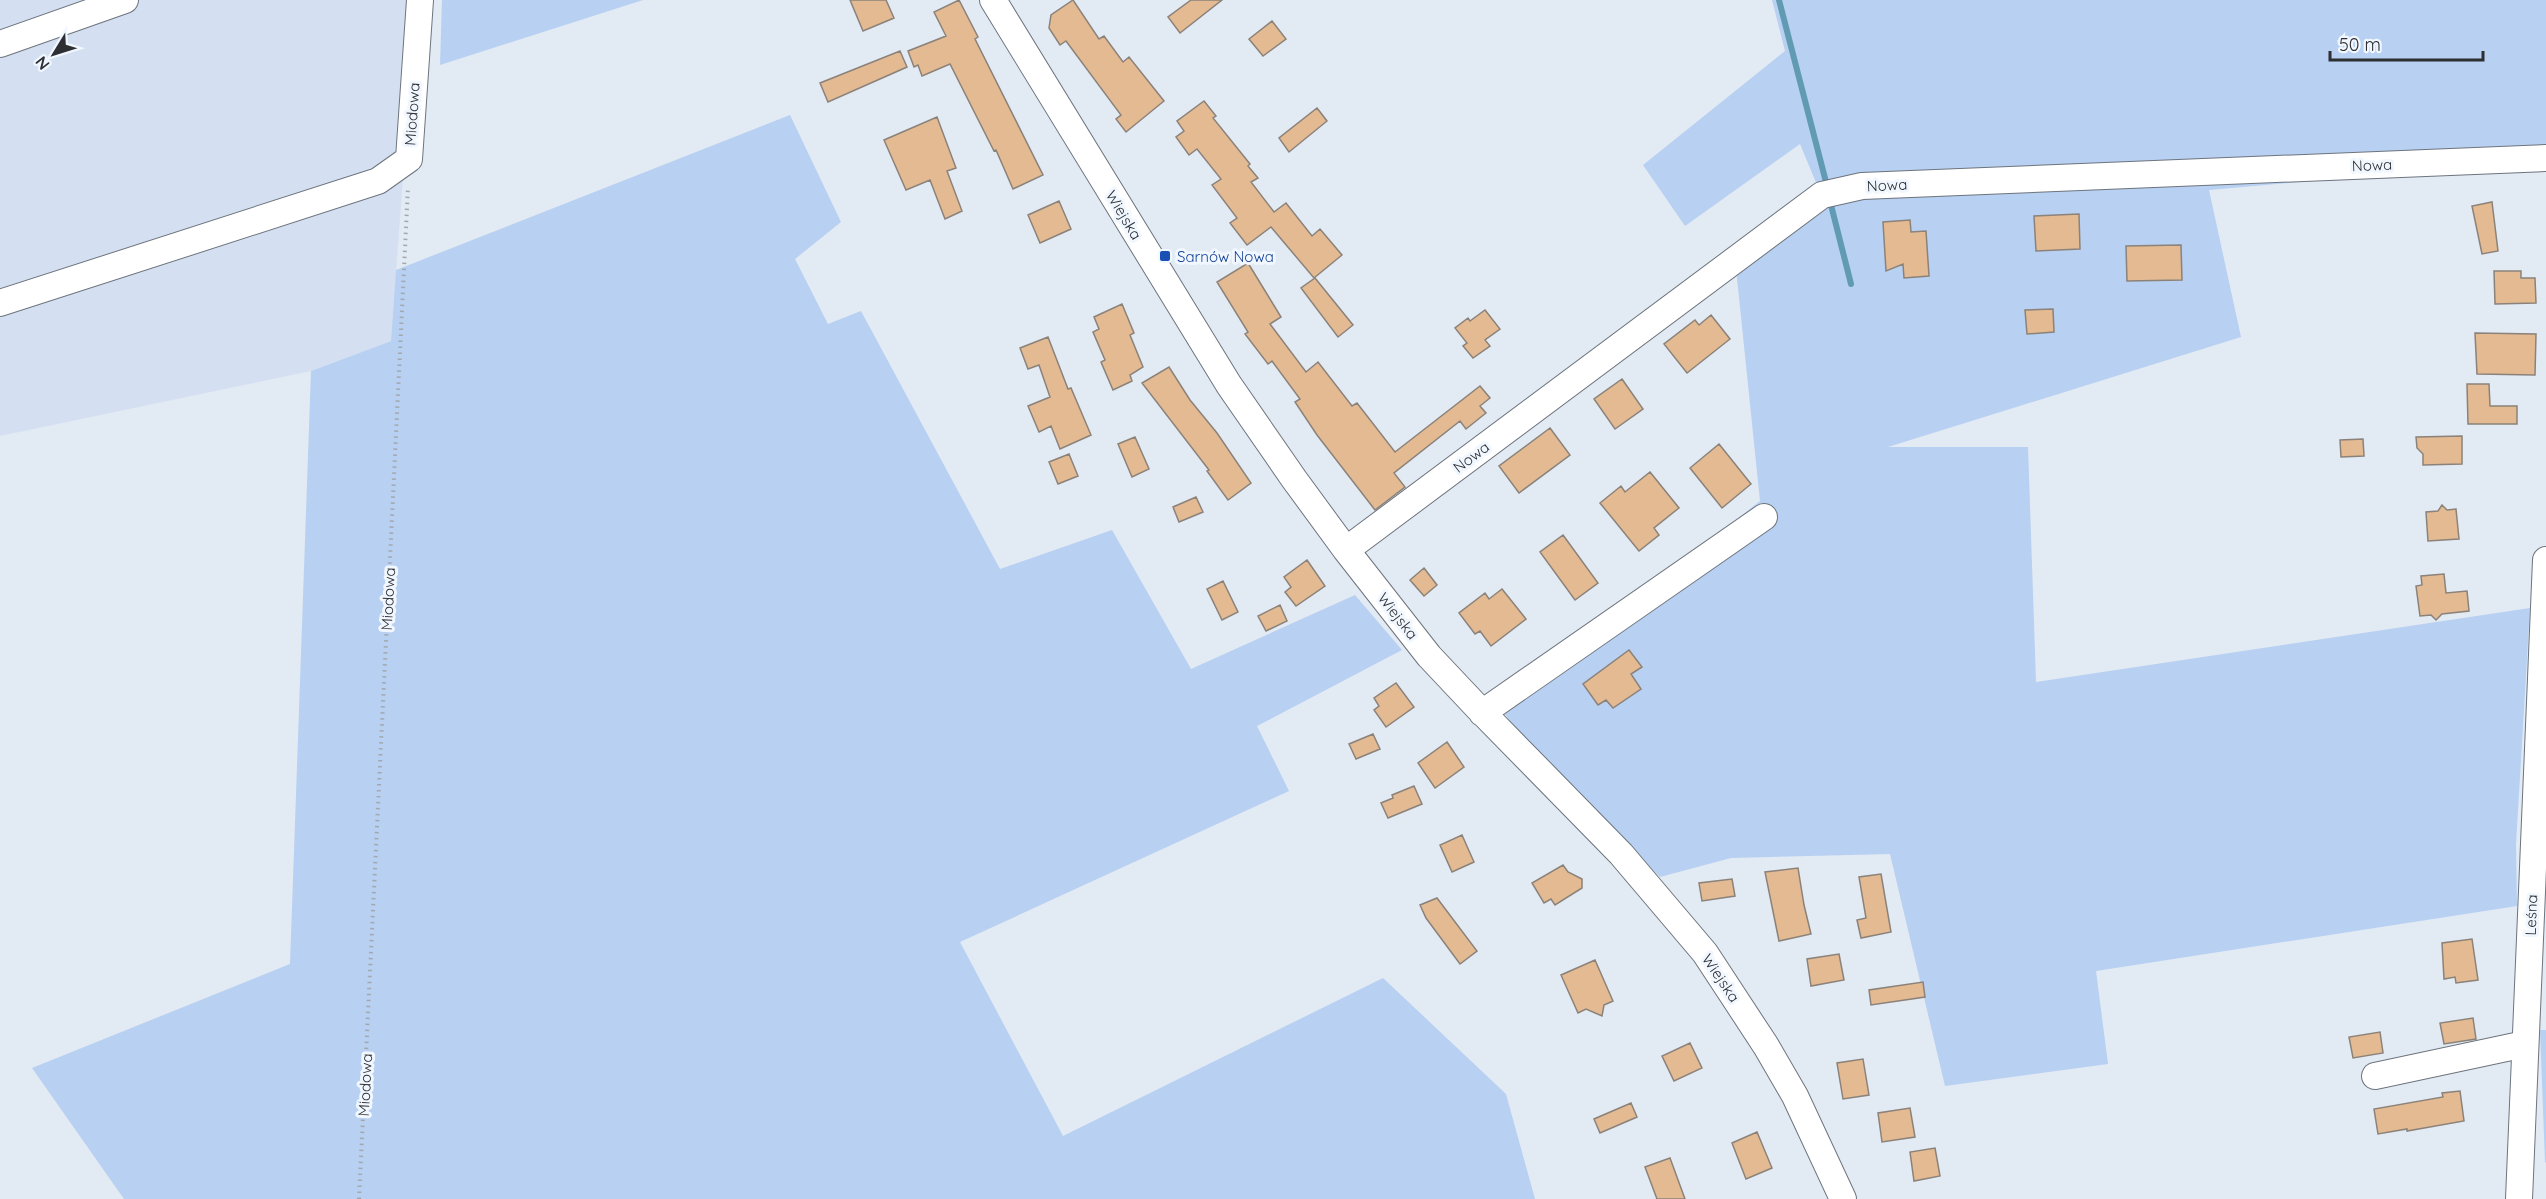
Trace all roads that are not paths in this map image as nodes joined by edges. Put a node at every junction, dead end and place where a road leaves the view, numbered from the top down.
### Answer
1 (125, 0) edge
2 (420, 0) edge
3 (993, 0) edge
4 (0, 44) edge
5 (2546, 158) edge
6 (0, 303) edge
7 (1764, 517) dead end
8 (1346, 550) junction
9 (2546, 560) edge
10 (1482, 713) junction
11 (2525, 1044) junction
12 (2375, 1076) dead end
13 (1843, 1199) edge
14 (2519, 1199) edge

1 - 4 street
2 - 6 street, Miodowa
3 - 8 street, Wiejska
5 - 8 street, Nowa
7 - 10 street
8 - 10 street, Wiejska
9 - 11 street, Leśna
10 - 13 street, Wiejska
11 - 12 street
11 - 14 street, Leśna

